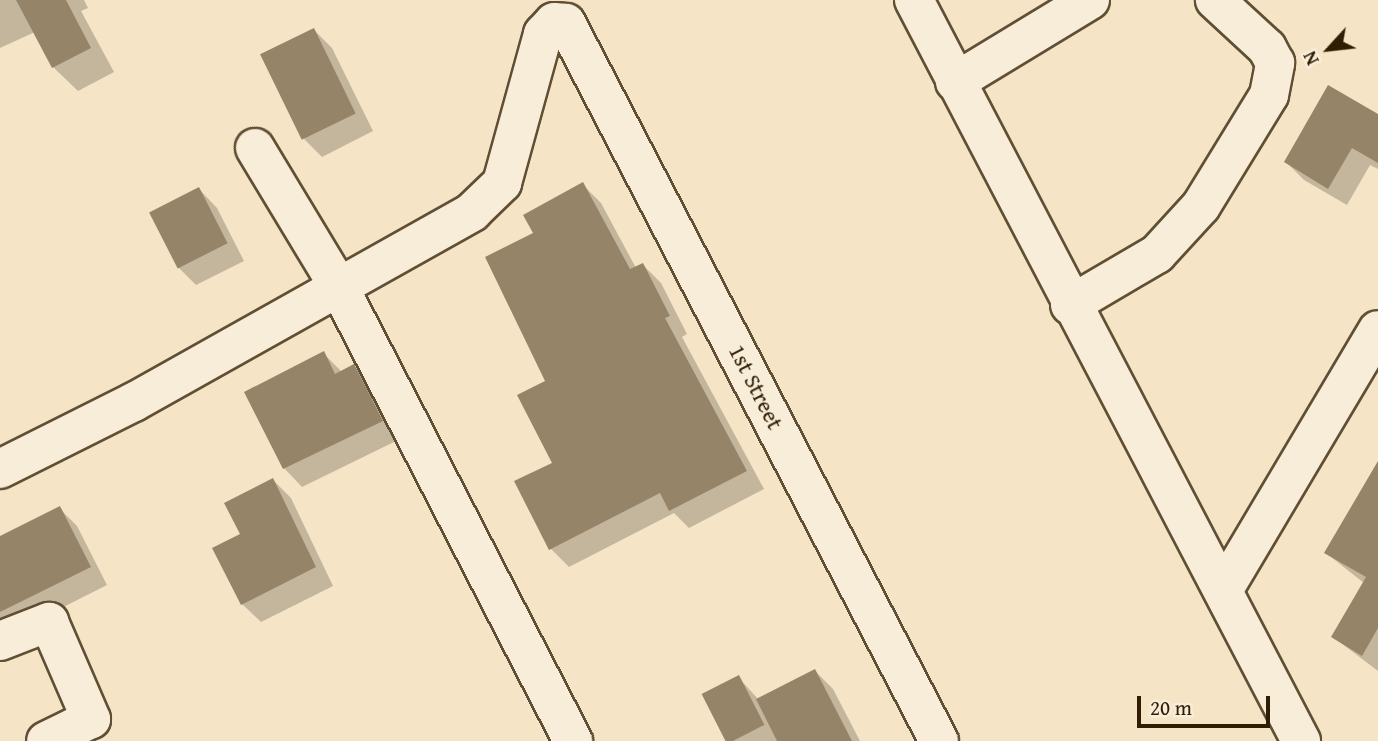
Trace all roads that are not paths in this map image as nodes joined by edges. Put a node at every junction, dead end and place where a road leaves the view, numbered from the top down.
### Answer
1 (914, 0) edge
2 (1090, 0) edge
3 (1214, 0) edge
4 (956, 82) junction
5 (255, 148) dead end
6 (340, 289) junction
7 (1070, 305) junction
8 (1378, 330) edge
9 (0, 469) edge
10 (1224, 589) junction
11 (0, 641) edge
12 (46, 741) edge
13 (573, 741) edge
14 (939, 741) edge
15 (1301, 741) edge

1 - 4 street
2 - 4 street
3 - 7 street
4 - 7 street
5 - 6 street
6 - 9 street
6 - 13 street
6 - 14 street, 1st Street
7 - 10 street
8 - 10 street
10 - 15 street
11 - 12 street

